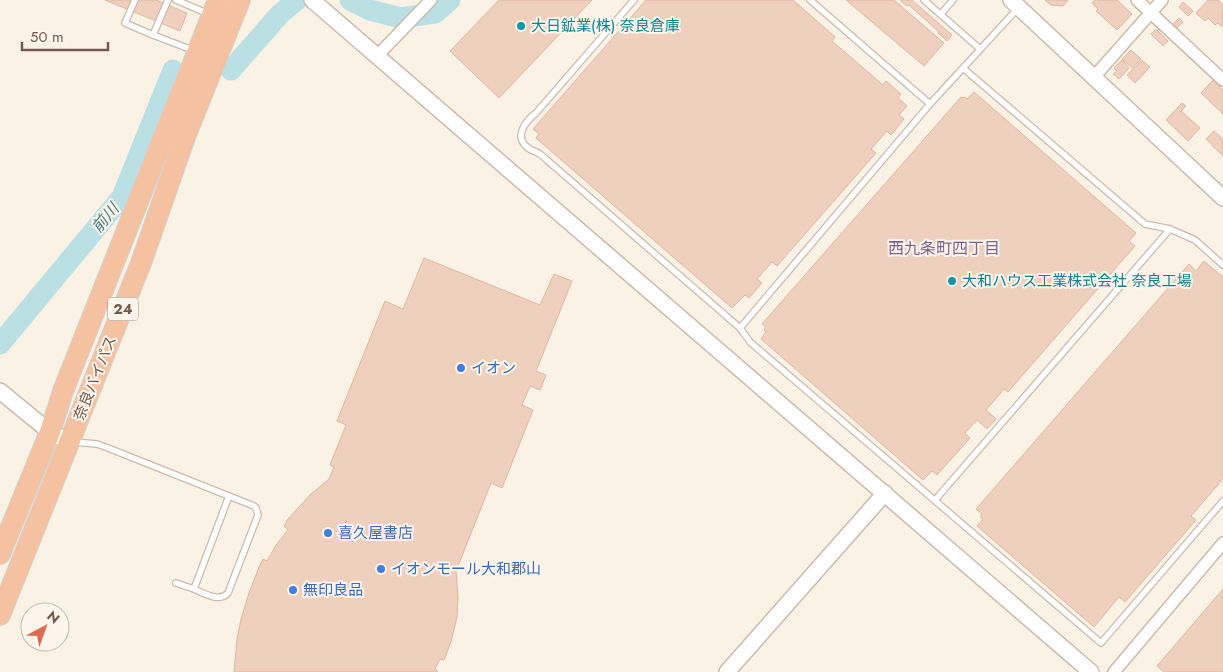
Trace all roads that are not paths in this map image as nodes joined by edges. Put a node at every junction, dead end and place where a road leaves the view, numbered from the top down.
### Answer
1 (135, 0) edge
2 (168, 0) edge
3 (176, 0) edge
4 (240, 0) edge
5 (312, 0) edge
6 (432, 0) edge
7 (634, 0) edge
8 (810, 0) edge
9 (924, 0) edge
10 (953, 0) edge
11 (1137, 0) edge
12 (1162, 0) edge
13 (1015, 4) edge
14 (215, 8) edge
15 (1151, 13) junction
16 (940, 14) junction
17 (153, 35) junction
18 (980, 48) junction
19 (197, 52) junction
20 (377, 56) junction
21 (963, 68) junction
22 (1094, 77) junction
23 (1223, 80) edge
24 (930, 104) junction
25 (1220, 190) edge
26 (1170, 230) junction
27 (1223, 265) edge
28 (740, 328) junction
29 (0, 391) edge
30 (50, 432) junction
31 (69, 442) junction
32 (885, 493) junction
33 (229, 496) junction
34 (935, 500) junction
35 (1223, 500) edge
36 (1223, 543) edge
37 (0, 554) edge
38 (176, 582) dead end
39 (194, 589) junction
40 (0, 615) edge
41 (728, 672) edge
42 (1091, 672) edge
43 (1114, 672) edge

1 - 17 lane
2 - 17 lane
3 - 14 lane
4 - 31 highway, 奈良バイパス / 24
5 - 20 street
6 - 20 street
7 - 28 lane
8 - 24 lane
9 - 16 lane
10 - 16 lane
11 - 15 street
12 - 15 street
13 - 18 lane
13 - 22 street
14 - 19 highway, 奈良バイパス / 24
15 - 22 street
15 - 23 street
16 - 18 lane
17 - 19 lane
18 - 21 lane
19 - 30 highway, 奈良バイパス / 24
20 - 32 street
21 - 24 lane
21 - 26 lane
22 - 25 street
24 - 28 lane
26 - 27 lane
26 - 34 lane
28 - 34 lane
29 - 30 street
30 - 31 street
30 - 37 highway, 奈良バイパス / 24
31 - 33 lane
31 - 40 highway, 奈良バイパス / 24
32 - 41 street
32 - 42 street
33 - 39 lane
33 - 39 lane
34 - 35 lane
36 - 43 street
38 - 39 lane

